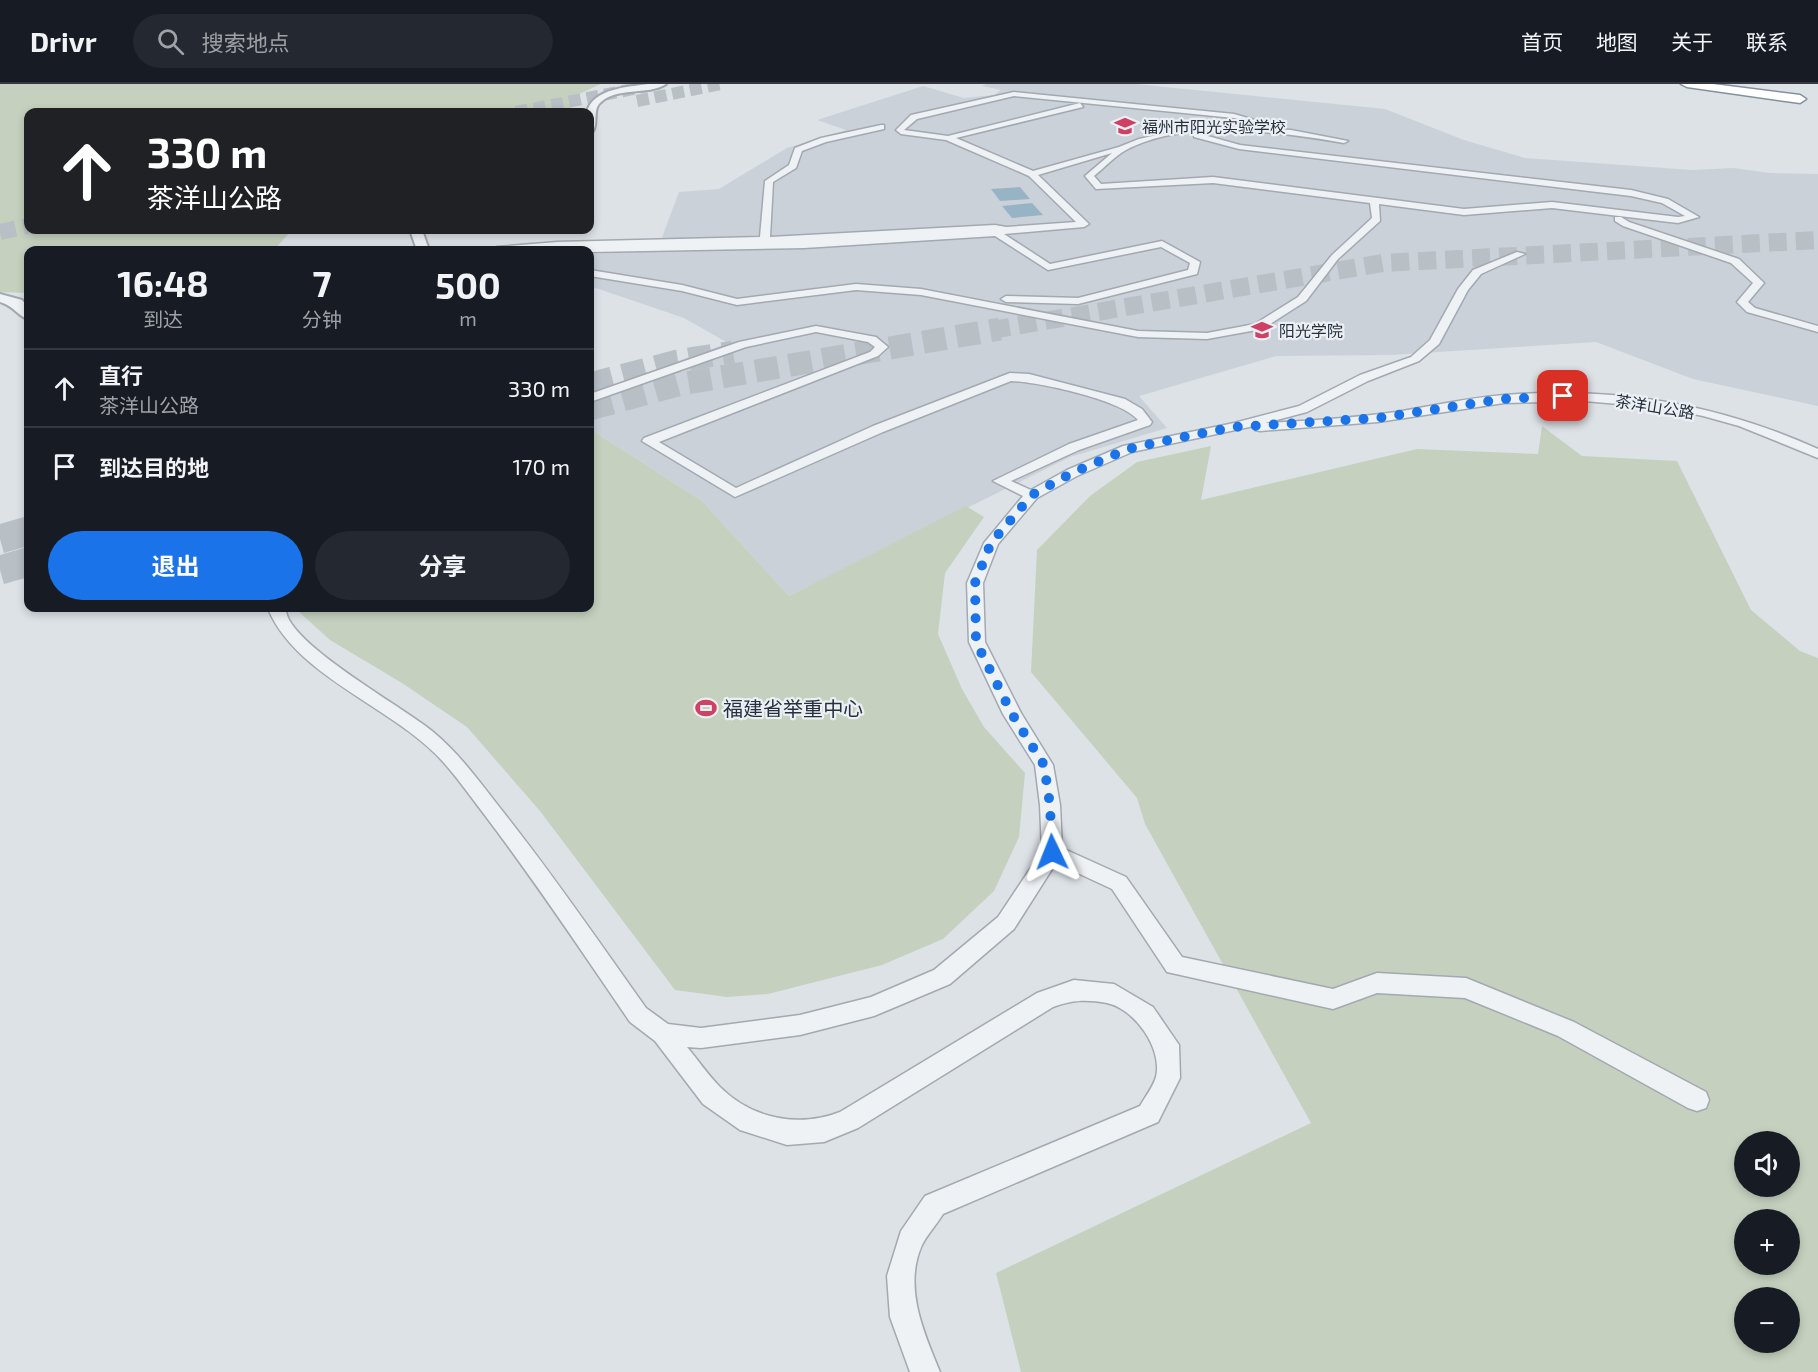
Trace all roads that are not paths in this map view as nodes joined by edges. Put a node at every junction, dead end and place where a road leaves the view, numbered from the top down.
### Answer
1 (612, 84) edge
2 (662, 84) edge
3 (1687, 84) edge
4 (1705, 84) edge
5 (1721, 84) edge
6 (1730, 84) edge
7 (1778, 92) junction
8 (599, 99) junction
9 (1807, 99) junction
10 (1094, 102) junction
11 (593, 108) edge
12 (914, 117) junction
13 (888, 124) junction
14 (865, 125) dead end
15 (1184, 132) junction
16 (1291, 132) junction
17 (948, 138) junction
18 (824, 140) junction
19 (930, 140) dead end
20 (1142, 141) junction
21 (1344, 141) dead end
22 (1032, 174) junction
23 (1374, 201) junction
24 (1609, 213) junction
25 (1002, 231) junction
26 (765, 241) junction
27 (814, 242) junction
28 (688, 246) junction
29 (594, 247) edge
30 (1520, 254) dead end
31 (594, 274) edge
32 (921, 292) junction
33 (0, 298) edge
34 (24, 311) edge
35 (1818, 329) edge
36 (594, 397) edge
37 (1235, 427) junction
38 (1818, 454) edge
39 (1032, 495) junction
40 (277, 612) edge
41 (1052, 852) junction
42 (663, 1034) junction
43 (1696, 1100) dead end
44 (925, 1372) edge

1 - 8 street
2 - 8 street
3 - 9 highway
4 - 9 highway
5 - 7 highway
6 - 7 highway
7 - 9 highway
8 - 11 street
10 - 12 street
10 - 16 street
10 - 17 street
12 - 13 street
12 - 17 street
13 - 18 street
13 - 19 street
14 - 18 street
15 - 16 street
15 - 20 street
15 - 24 street
16 - 21 street
17 - 22 street
18 - 26 street
20 - 22 street
20 - 23 street
22 - 25 street
23 - 24 street
23 - 32 street
24 - 35 street
25 - 27 street
25 - 32 street
26 - 27 street
26 - 28 street
27 - 28 street
28 - 29 street
30 - 37 street
31 - 32 street
33 - 34 street
36 - 39 street
37 - 38 street, 茶洋山公路
37 - 39 street
39 - 41 street
40 - 42 street
41 - 42 street
41 - 43 street
42 - 44 street

